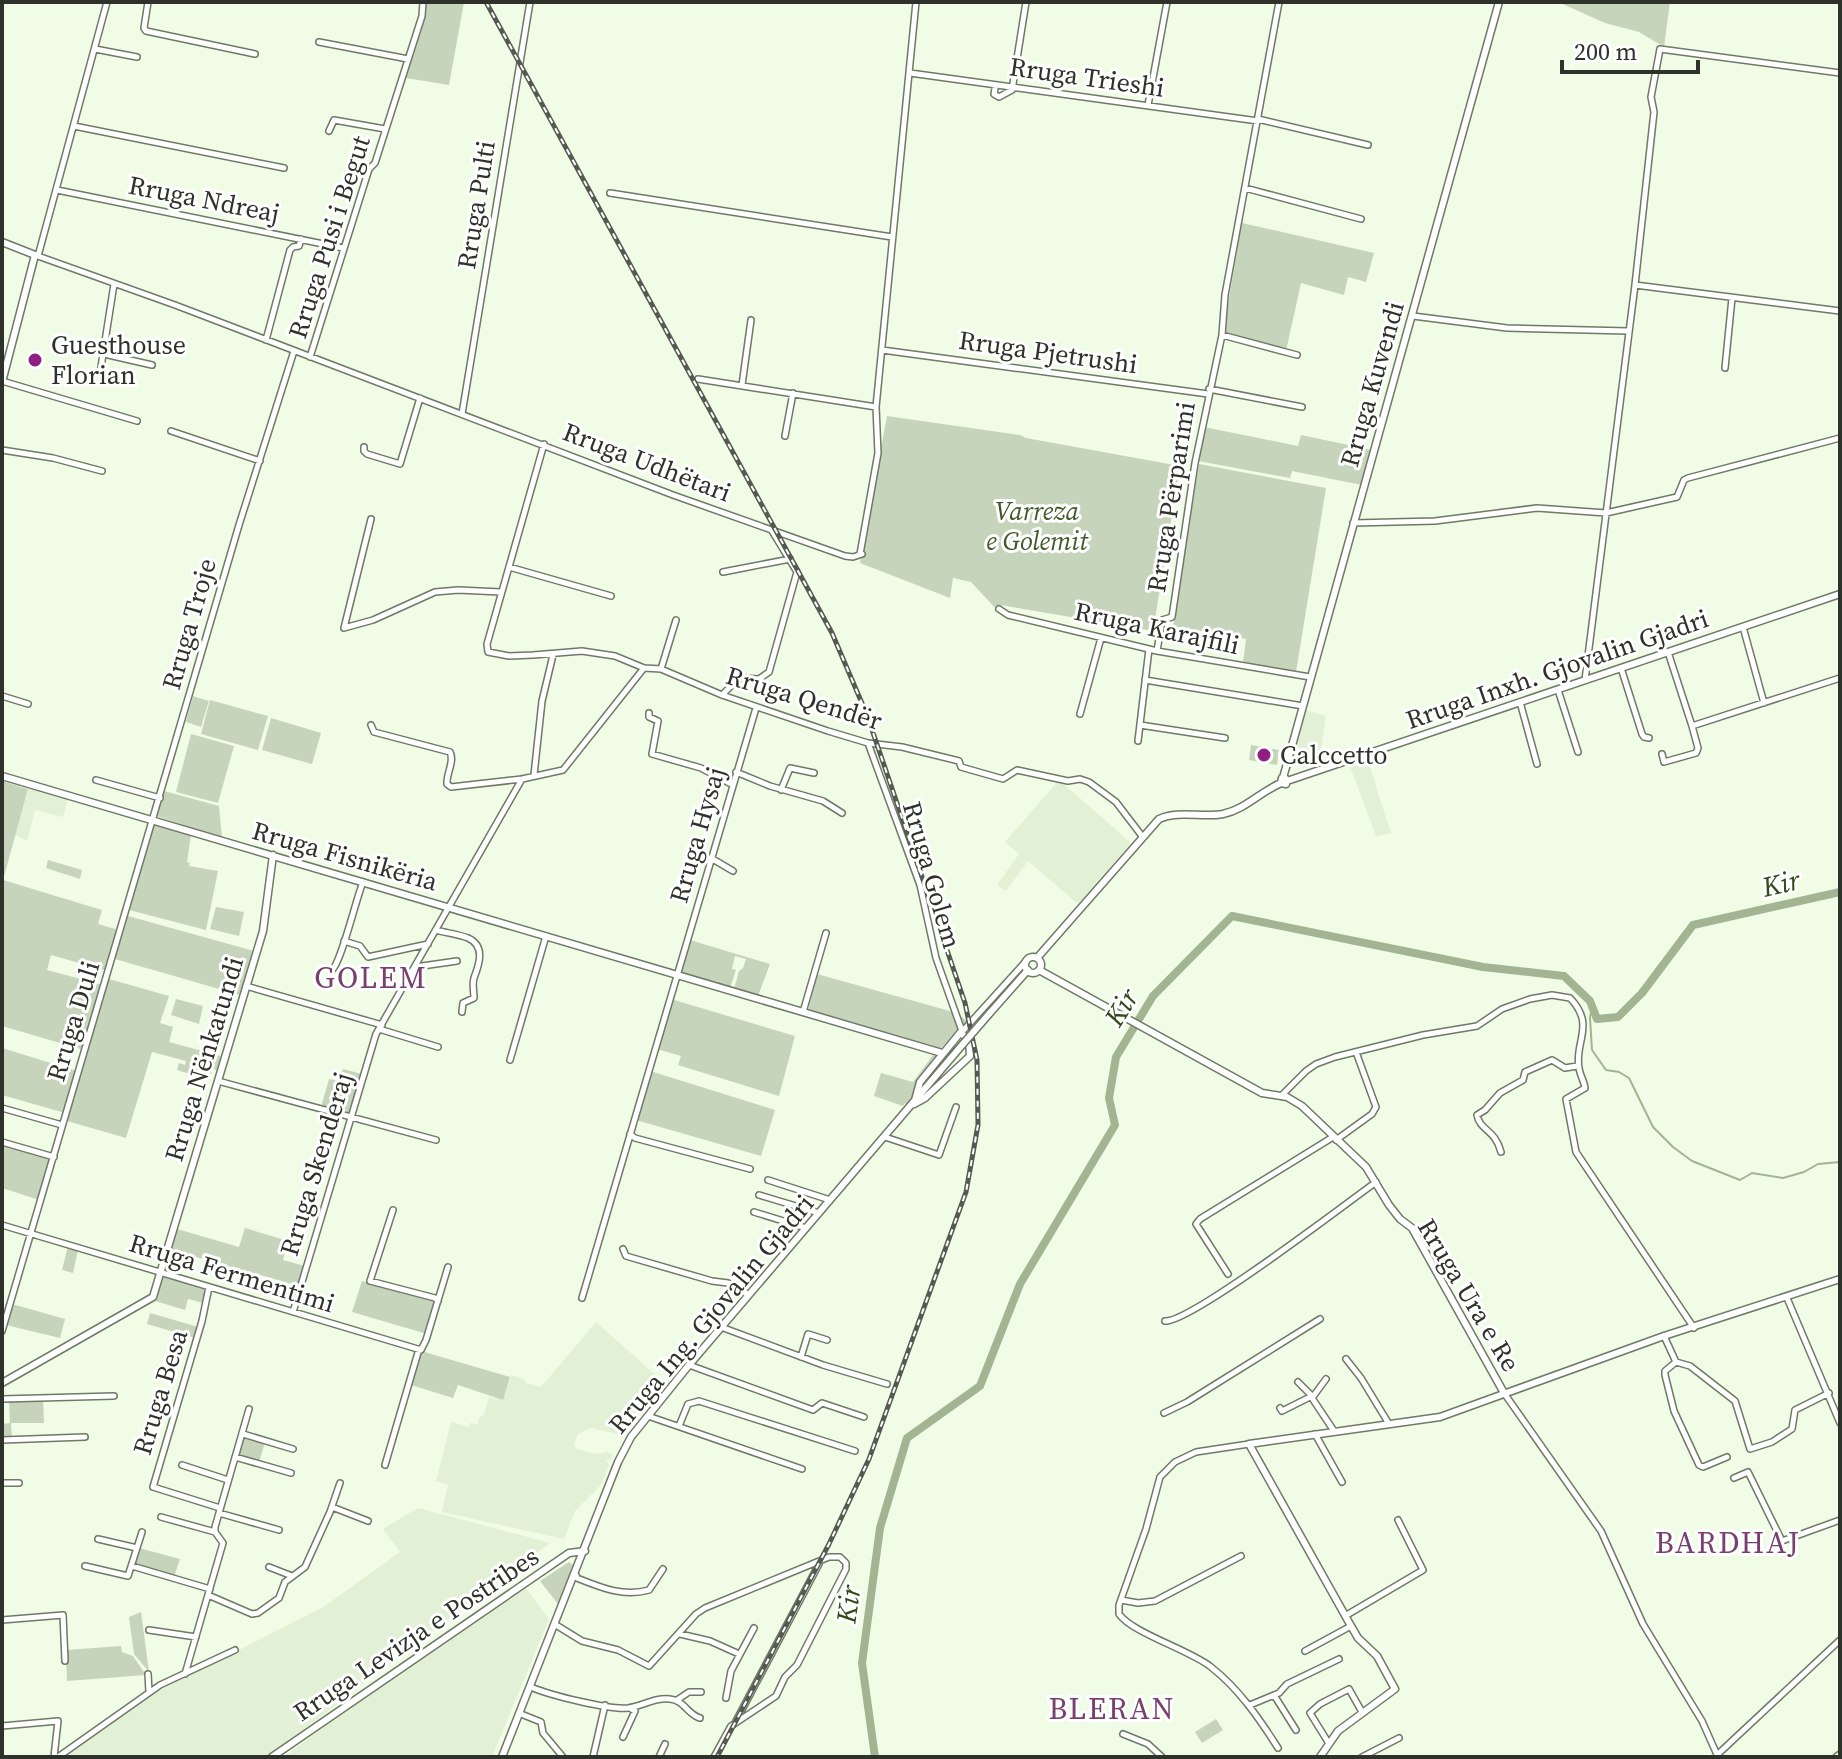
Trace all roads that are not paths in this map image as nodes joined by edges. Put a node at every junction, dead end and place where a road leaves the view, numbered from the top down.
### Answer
1 (107, 2) edge
2 (148, 2) edge
3 (423, 2) edge
4 (530, 2) edge
5 (916, 2) edge
6 (1026, 2) edge
7 (1167, 2) edge
8 (1279, 2) edge
9 (1499, 2) edge
10 (319, 42) dead end
11 (95, 49) junction
12 (255, 54) dead end
13 (137, 57) dead end
14 (408, 59) junction
15 (910, 73) junction
16 (1840, 73) edge
17 (1013, 87) junction
18 (995, 88) dead end
19 (1148, 105) junction
20 (1258, 120) junction
21 (74, 126) junction
22 (385, 129) junction
23 (329, 131) dead end
24 (1368, 145) dead end
25 (284, 168) dead end
26 (1245, 188) junction
27 (57, 190) junction
28 (610, 193) dead end
29 (1361, 219) dead end
30 (892, 237) junction
31 (301, 239) junction
32 (2, 242) edge
33 (343, 248) junction
34 (37, 255) junction
35 (114, 284) junction
36 (1635, 285) junction
37 (1732, 298) junction
38 (1840, 311) edge
39 (1413, 316) junction
40 (751, 320) dead end
41 (1628, 331) junction
42 (1222, 335) junction
43 (266, 340) junction
44 (882, 350) junction
45 (294, 351) junction
46 (104, 354) junction
47 (1297, 355) dead end
48 (310, 357) junction
49 (152, 365) dead end
50 (101, 367) dead end
51 (1725, 368) dead end
52 (698, 379) dead end
53 (2, 382) edge
54 (742, 385) junction
55 (1209, 391) junction
56 (793, 393) junction
57 (420, 398) junction
58 (876, 407) junction
59 (1302, 407) dead end
60 (462, 414) junction
61 (137, 421) dead end
62 (171, 431) dead end
63 (785, 436) dead end
64 (1840, 438) edge
65 (544, 444) junction
66 (364, 447) dead end
67 (2, 450) edge
68 (260, 461) junction
69 (102, 471) dead end
70 (1606, 513) junction
71 (371, 519) dead end
72 (1353, 523) junction
73 (772, 530) junction
74 (790, 559) junction
75 (509, 567) junction
76 (723, 572) dead end
77 (501, 592) junction
78 (1840, 594) edge
79 (611, 596) dead end
80 (999, 609) dead end
81 (676, 620) dead end
82 (1743, 627) junction
83 (1101, 638) junction
84 (1149, 649) junction
85 (1157, 651) junction
86 (1668, 652) junction
87 (553, 655) junction
88 (644, 668) junction
89 (1621, 668) junction
90 (661, 669) junction
91 (1310, 677) junction
92 (1840, 678) edge
93 (1145, 680) junction
94 (1585, 680) junction
95 (1558, 690) junction
96 (722, 695) junction
97 (2, 696) edge
98 (1520, 702) junction
99 (1764, 703) junction
100 (28, 704) dead end
101 (1303, 706) junction
102 (756, 708) junction
103 (649, 713) dead end
104 (1080, 714) dead end
105 (371, 725) dead end
106 (1140, 725) junction
107 (1692, 726) junction
108 (1225, 738) dead end
109 (1649, 738) dead end
110 (1138, 741) dead end
111 (868, 743) junction
112 (1578, 752) dead end
113 (1662, 754) dead end
114 (1537, 764) dead end
115 (736, 772) junction
116 (814, 773) dead end
117 (534, 775) junction
118 (2, 776) edge
119 (522, 779) junction
120 (96, 780) dead end
121 (1284, 781) junction
122 (733, 785) junction
123 (781, 790) junction
124 (160, 798) junction
125 (842, 813) dead end
126 (153, 820) junction
127 (1142, 836) junction
128 (273, 855) junction
129 (711, 858) junction
130 (733, 871) dead end
131 (363, 882) junction
132 (449, 907) junction
133 (436, 930) junction
134 (826, 933) dead end
135 (546, 936) junction
136 (344, 941) junction
137 (428, 944) junction
138 (1037, 958) junction
139 (1027, 960) junction
140 (457, 961) dead end
141 (414, 967) junction
142 (332, 970) dead end
143 (1028, 970) junction
144 (1039, 970) junction
145 (677, 975) junction
146 (246, 985) junction
147 (462, 1012) dead end
148 (803, 1012) junction
149 (959, 1017) junction
150 (970, 1022) junction
151 (380, 1027) junction
152 (961, 1032) junction
153 (438, 1047) dead end
154 (1356, 1052) junction
155 (942, 1053) junction
156 (510, 1060) dead end
157 (1577, 1066) junction
158 (218, 1081) junction
159 (1281, 1096) junction
160 (914, 1104) junction
161 (956, 1107) dead end
162 (2, 1108) edge
163 (352, 1117) junction
164 (63, 1126) junction
165 (630, 1134) junction
166 (885, 1137) junction
167 (1335, 1139) junction
168 (436, 1140) dead end
169 (2, 1142) edge
170 (1501, 1152) dead end
171 (54, 1157) junction
172 (750, 1169) dead end
173 (768, 1180) dead end
174 (1376, 1182) junction
175 (759, 1195) dead end
176 (831, 1200) junction
177 (393, 1210) dead end
178 (754, 1212) dead end
179 (820, 1214) junction
180 (2, 1225) edge
181 (806, 1229) junction
182 (31, 1234) junction
183 (623, 1249) dead end
184 (448, 1267) dead end
185 (161, 1272) junction
186 (1228, 1274) dead end
187 (1840, 1279) edge
188 (209, 1287) junction
189 (749, 1295) junction
190 (582, 1298) dead end
191 (1787, 1298) junction
192 (438, 1301) junction
193 (293, 1312) junction
194 (1320, 1319) dead end
195 (1165, 1321) dead end
196 (721, 1327) junction
197 (1695, 1328) junction
198 (2, 1331) edge
199 (1664, 1336) junction
200 (827, 1340) dead end
201 (420, 1350) junction
202 (801, 1357) junction
203 (1346, 1359) dead end
204 (1676, 1362) junction
205 (689, 1365) junction
206 (1326, 1379) dead end
207 (1298, 1382) dead end
208 (2, 1383) edge
209 (887, 1384) dead end
210 (1504, 1393) junction
211 (1829, 1393) junction
212 (114, 1396) dead end
213 (1312, 1396) junction
214 (2, 1399) edge
215 (1280, 1408) dead end
216 (249, 1409) dead end
217 (1164, 1413) dead end
218 (647, 1415) junction
219 (864, 1417) dead end
220 (1840, 1423) edge
221 (1389, 1424) junction
222 (679, 1426) junction
223 (1334, 1431) junction
224 (243, 1434) junction
225 (1315, 1434) junction
226 (85, 1437) dead end
227 (2, 1440) edge
228 (1249, 1444) junction
229 (293, 1449) dead end
230 (855, 1451) dead end
231 (235, 1457) junction
232 (1727, 1457) dead end
233 (182, 1465) dead end
234 (385, 1465) dead end
235 (802, 1469) dead end
236 (291, 1473) dead end
237 (1734, 1478) dead end
238 (228, 1480) junction
239 (1342, 1482) dead end
240 (2, 1483) edge
241 (19, 1483) dead end
242 (340, 1483) dead end
243 (332, 1507) junction
244 (220, 1510) junction
245 (161, 1517) dead end
246 (1398, 1520) dead end
247 (1840, 1520) edge
248 (368, 1521) dead end
249 (279, 1530) dead end
250 (142, 1532) dead end
251 (215, 1532) junction
252 (98, 1539) dead end
253 (137, 1548) junction
254 (585, 1551) junction
255 (1241, 1556) dead end
256 (820, 1562) junction
257 (85, 1566) dead end
258 (132, 1566) junction
259 (269, 1567) dead end
260 (663, 1569) dead end
261 (576, 1575) junction
262 (292, 1576) junction
263 (209, 1592) junction
264 (1121, 1600) junction
265 (1345, 1616) junction
266 (2, 1620) edge
267 (556, 1625) junction
268 (1351, 1626) junction
269 (754, 1628) dead end
270 (149, 1630) dead end
271 (680, 1633) junction
272 (196, 1637) junction
273 (1840, 1640) edge
274 (235, 1650) dead end
275 (1305, 1651) dead end
276 (739, 1654) junction
277 (1339, 1659) dead end
278 (65, 1661) dead end
279 (148, 1674) dead end
280 (185, 1674) junction
281 (531, 1687) junction
282 (701, 1692) dead end
283 (149, 1693) junction
284 (1274, 1695) junction
285 (726, 1698) dead end
286 (677, 1700) junction
287 (605, 1705) junction
288 (1250, 1705) junction
289 (629, 1708) junction
290 (1362, 1712) junction
291 (521, 1714) junction
292 (700, 1718) dead end
293 (736, 1722) junction
294 (2, 1726) edge
295 (1296, 1730) dead end
296 (1123, 1734) dead end
297 (623, 1737) dead end
298 (1399, 1738) dead end
299 (1328, 1742) junction
300 (665, 1744) dead end
301 (1278, 1748) dead end
302 (1718, 1756) edge
303 (56, 1757) edge
304 (272, 1757) edge
305 (502, 1757) edge
306 (563, 1757) edge
307 (593, 1757) edge
308 (659, 1757) edge
309 (714, 1757) edge
310 (1162, 1757) edge
311 (1320, 1757) edge
312 (1362, 1757) edge

1 - 11 street
2 - 12 street
3 - 14 street, Rruga Pusi i Begut
4 - 60 street, Rruga Pulti
5 - 15 street
6 - 17 street
7 - 19 street
8 - 20 street, Rruga Përparimi
9 - 39 street, Rruga Kuvendi
10 - 14 street
11 - 13 street
11 - 21 street
14 - 22 street, Rruga Pusi i Begut
15 - 17 street, Rruga Trieshi
15 - 30 street
16 - 36 street
17 - 18 street
17 - 19 street, Rruga Trieshi
19 - 20 street, Rruga Trieshi
20 - 24 street
20 - 26 street, Rruga Përparimi
21 - 25 street
21 - 27 street
22 - 23 street, Rruga Pusi i Begut
22 - 33 street, Rruga Pusi i Begut
26 - 29 street
26 - 42 street, Rruga Përparimi
27 - 31 street, Rruga Ndreaj
27 - 34 street
28 - 30 street
30 - 44 street
31 - 33 street, Rruga Ndreaj
31 - 43 street
32 - 34 street
33 - 48 street, Rruga Pusi i Begut
34 - 35 street, Rruga Udhëtari
34 - 53 street
35 - 43 street, Rruga Udhëtari
35 - 46 street
36 - 37 street
36 - 41 street
37 - 38 street
37 - 51 street
39 - 41 street
39 - 72 street, Rruga Kuvendi
40 - 54 street
41 - 70 street
42 - 47 street
42 - 55 street, Rruga Përparimi
43 - 45 street, Rruga Udhëtari
44 - 55 street, Rruga Pjetrushi
44 - 58 street
45 - 48 street, Rruga Udhëtari
45 - 68 street, Rruga Troje
46 - 49 street
46 - 50 street
48 - 57 street, Rruga Udhëtari
52 - 54 street
53 - 61 street
54 - 56 street
55 - 59 street, Rruga Përparimi
55 - 85 street, Rruga Përparimi
56 - 58 street
56 - 63 street
57 - 60 street, Rruga Udhëtari
57 - 66 street
58 - 73 street, Rruga Udhëtari
60 - 65 street, Rruga Udhëtari
62 - 68 street
64 - 70 street
65 - 73 street, Rruga Udhëtari
65 - 75 street, Rruga Qendër
67 - 69 street
68 - 124 street, Rruga Troje
70 - 72 street
70 - 94 street
71 - 77 street
72 - 91 street, Rruga Kuvendi
73 - 74 street
74 - 76 street
74 - 96 street
75 - 77 street, Rruga Qendër
75 - 79 street
77 - 87 street, Rruga Qendër
78 - 82 street, Rruga Inxh. Gjovalin Gjadri
80 - 83 street, Rruga Karajfili
81 - 90 street
82 - 86 street, Rruga Inxh. Gjovalin Gjadri
82 - 99 street
83 - 84 street, Rruga Karajfili
83 - 104 street
84 - 85 street, Rruga Karajfili
84 - 93 street
85 - 91 street, Rruga Karajfili
86 - 89 street, Rruga Inxh. Gjovalin Gjadri
86 - 107 street
87 - 88 street, Rruga Qendër
87 - 117 street
88 - 90 street, Rruga Qendër
88 - 117 street
89 - 94 street, Rruga Inxh. Gjovalin Gjadri
89 - 109 street
90 - 96 street, Rruga Qendër
91 - 101 street, Rruga Kuvendi
92 - 99 street
93 - 101 street
93 - 106 street
94 - 95 street, Rruga Inxh. Gjovalin Gjadri
95 - 98 street, Rruga Inxh. Gjovalin Gjadri
95 - 112 street
96 - 102 street, Rruga Qendër
97 - 100 street
98 - 114 street
98 - 121 street, Rruga Inxh. Gjovalin Gjadri
99 - 107 street
101 - 121 street, Rruga Kuvendi
102 - 111 street, Rruga Qendër
102 - 115 street, Rruga Hysaj
103 - 122 street
105 - 119 street
106 - 108 street
106 - 110 street
107 - 113 street
111 - 127 street, Rruga Qendër
111 - 149 street, Rruga Golem
115 - 122 street, Rruga Hysaj
115 - 123 street
116 - 123 street
117 - 119 street
118 - 126 street, Rruga Fisnikëria
119 - 132 street, Rruga Skenderaj
120 - 124 street
121 - 127 street, Rruga Inxh. Gjovalin Gjadri
122 - 129 street, Rruga Hysaj
123 - 125 street
124 - 126 street, Rruga Troje
126 - 128 street, Rruga Fisnikëria
126 - 164 street, Rruga Duli
127 - 138 street
128 - 131 street, Rruga Fisnikëria
128 - 146 street, Rruga Nënkatundi
129 - 130 street
129 - 145 street, Rruga Hysaj
131 - 132 street, Rruga Fisnikëria
131 - 136 street
132 - 133 street, Rruga Skenderaj
132 - 135 street, Rruga Fisnikëria
133 - 137 street, Rruga Skenderaj
133 - 147 street
134 - 148 street
135 - 145 street, Rruga Fisnikëria
135 - 156 street
136 - 137 street
136 - 142 street
137 - 141 street, Rruga Skenderaj
138 - 139 street
138 - 144 street
139 - 143 street
139 - 150 street
140 - 141 street
141 - 151 street, Rruga Skenderaj
143 - 144 street
143 - 160 street, Rruga Ing. Gjovalin Gjadri, bridge
144 - 159 street, Rruga Ura e Re
145 - 148 street, Rruga Fisnikëria
145 - 165 street
146 - 151 street
146 - 158 street, Rruga Nënkatundi
148 - 155 street, Rruga Fisnikëria
149 - 150 street
149 - 152 street, Rruga Golem
150 - 152 street
151 - 153 street
151 - 163 street, Rruga Skenderaj
152 - 155 street
152 - 160 street
154 - 157 street
154 - 159 street
154 - 167 street
155 - 160 street
157 - 170 street
157 - 197 street
158 - 163 street
158 - 185 street, Rruga Nënkatundi
159 - 167 street, Rruga Ura e Re
160 - 166 street, Rruga Ing. Gjovalin Gjadri
161 - 166 street
162 - 164 street
163 - 168 street
163 - 193 street, Rruga Skenderaj
164 - 171 street, Rruga Duli
165 - 172 street
165 - 190 street
166 - 176 street, Rruga Ing. Gjovalin Gjadri
167 - 174 street, Rruga Ura e Re
167 - 186 street
169 - 171 street
171 - 182 street, Rruga Duli
173 - 176 street
174 - 195 street
174 - 210 street, Rruga Ura e Re
175 - 179 street
176 - 179 street, Rruga Ing. Gjovalin Gjadri
177 - 192 street
178 - 181 street
179 - 181 street, Rruga Ing. Gjovalin Gjadri
180 - 182 street, Rruga Fermentimi
181 - 189 street, Rruga Ing. Gjovalin Gjadri
182 - 185 street, Rruga Fermentimi
182 - 198 street, Rruga Duli
183 - 189 street
184 - 192 street
185 - 188 street, Rruga Fermentimi
185 - 208 street, Rruga Nënkatundi
187 - 191 street
188 - 193 street, Rruga Fermentimi
188 - 244 street, Rruga Besa
189 - 196 street, Rruga Ing. Gjovalin Gjadri
191 - 197 street
191 - 211 street
192 - 201 street
193 - 201 street, Rruga Fermentimi
194 - 217 street
196 - 202 street
196 - 205 street, Rruga Ing. Gjovalin Gjadri
197 - 199 street
199 - 204 street
199 - 210 street
200 - 202 street
201 - 234 street
202 - 209 street
203 - 221 street
204 - 211 street
204 - 232 street
205 - 218 street, Rruga Ing. Gjovalin Gjadri
205 - 219 street
206 - 213 street
207 - 213 street
210 - 221 street
210 - 302 street
211 - 220 street
212 - 214 street
213 - 215 street
213 - 223 street
216 - 224 street
218 - 222 street
218 - 254 street, Rruga Ing. Gjovalin Gjadri
221 - 223 street
222 - 230 street
222 - 235 street
223 - 225 street
224 - 229 street
224 - 231 street
225 - 228 street
225 - 239 street
226 - 227 street
228 - 264 street
228 - 265 street
231 - 236 street
231 - 238 street
233 - 238 street
237 - 247 street
238 - 244 street
240 - 241 street
242 - 243 street
243 - 248 street
243 - 262 street
244 - 249 street
244 - 251 street
245 - 251 street
246 - 265 street
250 - 253 street
251 - 263 street
252 - 253 street
253 - 258 street
254 - 261 street, Rruga Ing. Gjovalin Gjadri
254 - 304 street, Rruga Levizja e Postribes
255 - 264 street
256 - 271 street
256 - 293 street
256 - 293 street
257 - 258 street
258 - 263 street
259 - 262 street
260 - 261 street
261 - 267 street, Rruga Ing. Gjovalin Gjadri
262 - 263 street
263 - 272 street
264 - 288 street
265 - 268 street
266 - 278 street
267 - 271 street
267 - 281 street, Rruga Ing. Gjovalin Gjadri
268 - 275 street
268 - 290 street
269 - 276 street
270 - 272 street
271 - 276 street
272 - 280 street
273 - 302 street
274 - 280 street
276 - 285 street
277 - 284 street
279 - 283 street
280 - 283 street
281 - 287 street
281 - 291 street, Rruga Ing. Gjovalin Gjadri
282 - 286 street
283 - 303 street
284 - 288 street
284 - 295 street
286 - 289 street
286 - 292 street
287 - 289 street
287 - 307 street
288 - 301 street
289 - 297 street
290 - 299 street
290 - 299 street
291 - 305 street, Rruga Ing. Gjovalin Gjadri
291 - 306 street
293 - 309 street
294 - 303 street
296 - 310 street
298 - 312 street
299 - 311 street
300 - 308 street

